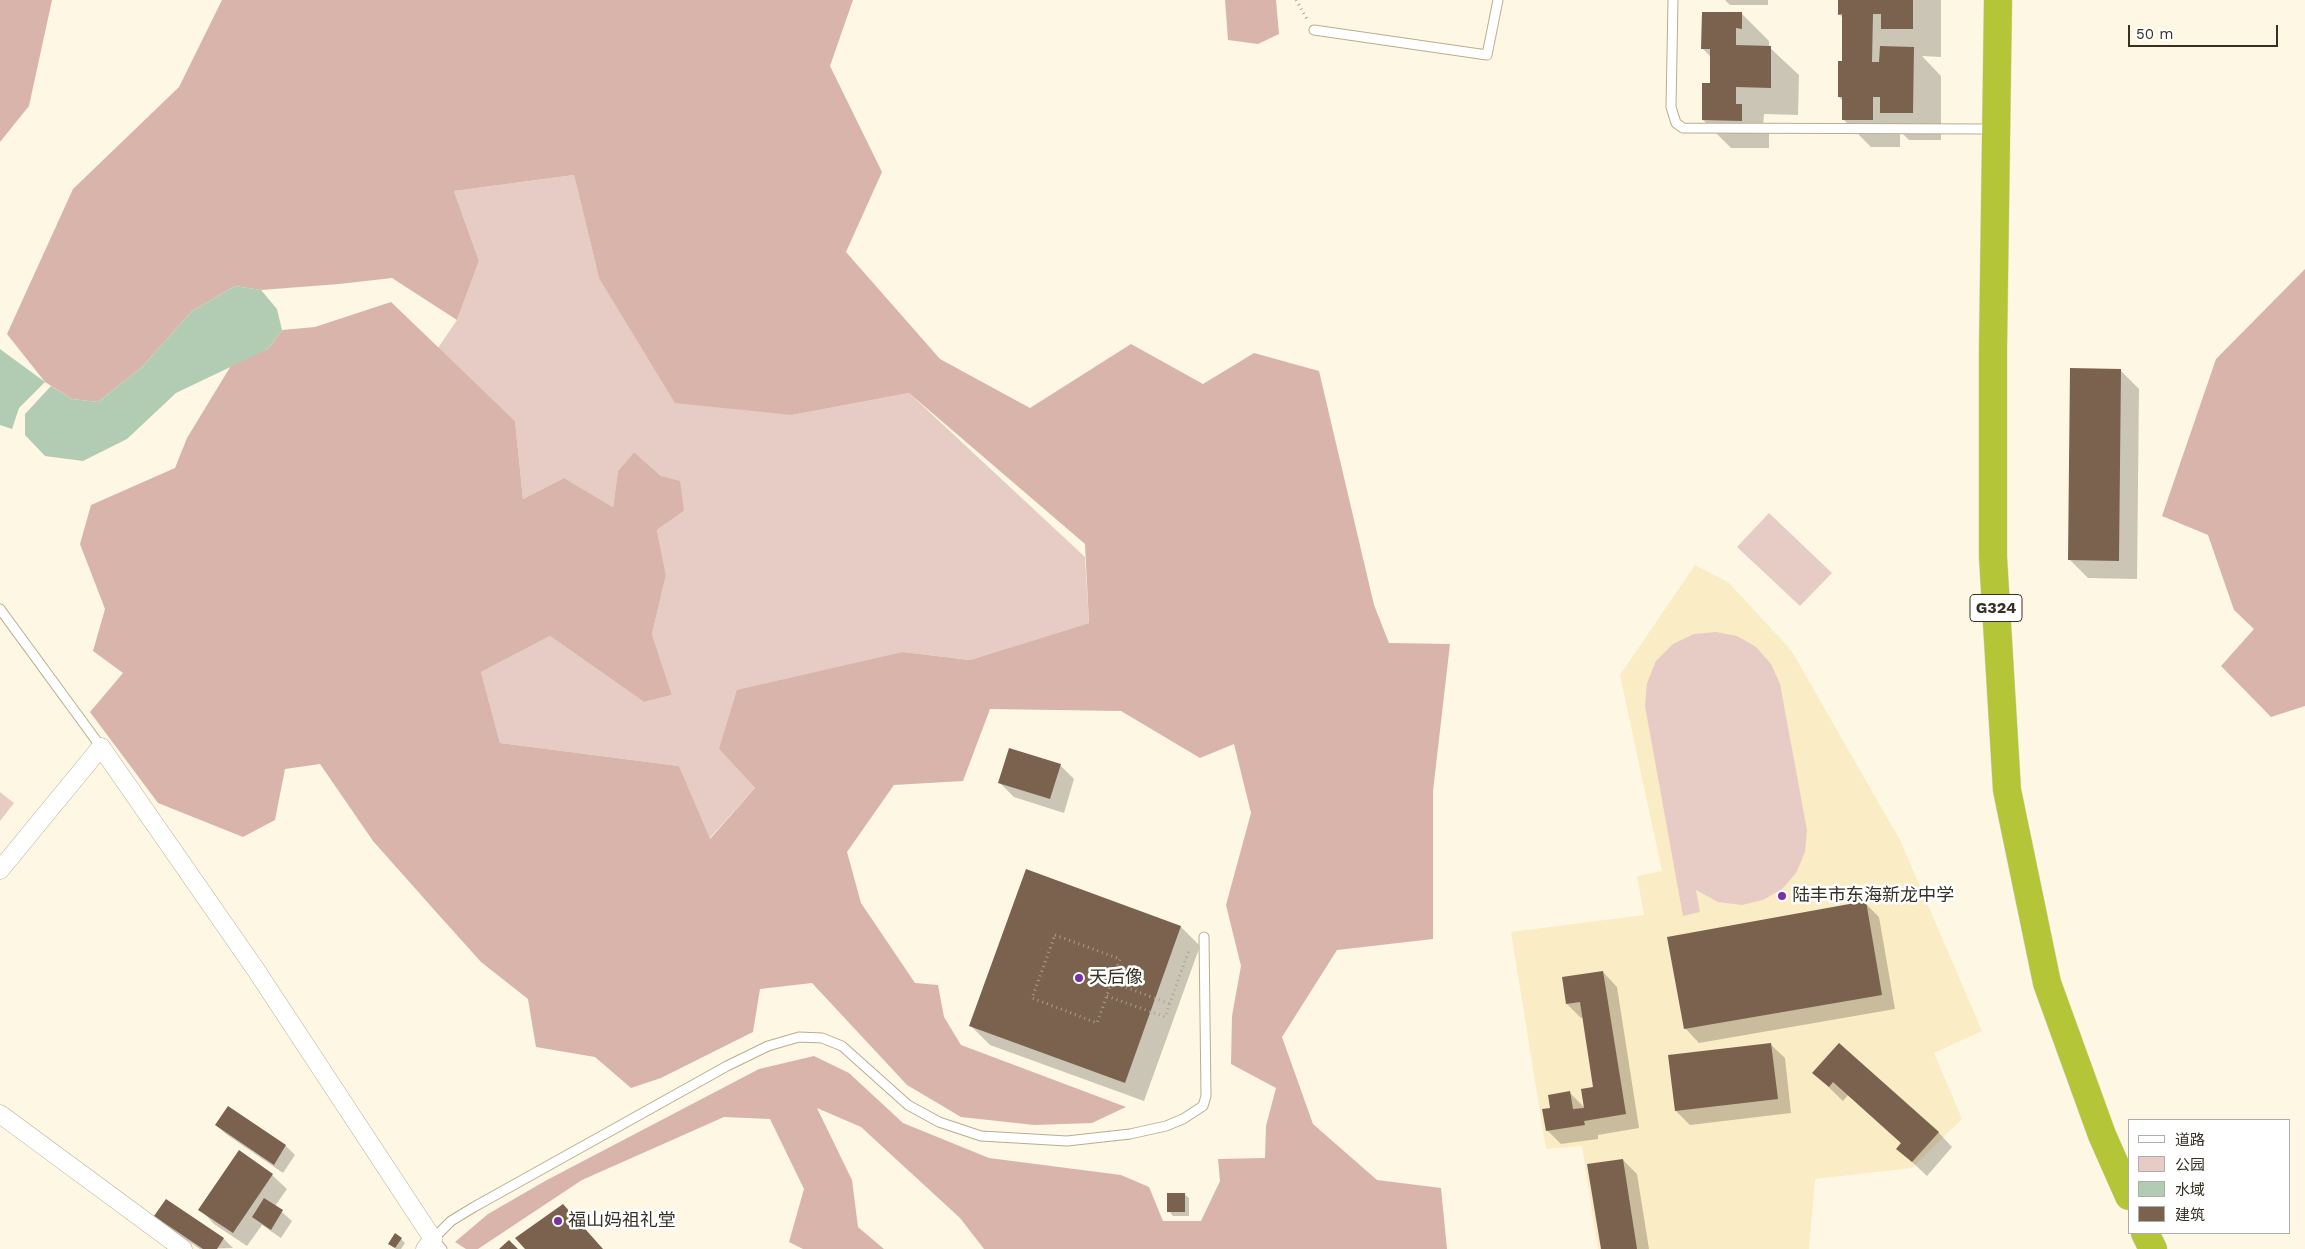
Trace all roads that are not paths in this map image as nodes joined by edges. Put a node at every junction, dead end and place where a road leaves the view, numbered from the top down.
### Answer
1 (1498, 0) edge
2 (1673, 0) edge
3 (1998, 0) edge
4 (1314, 30) road end
5 (1996, 129) junction
6 (0, 609) edge
7 (100, 748) junction
8 (0, 870) edge
9 (1204, 941) road end
10 (0, 1114) edge
11 (2128, 1194) edge
12 (2146, 1234) edge
13 (433, 1246) edge
14 (183, 1249) edge
15 (2153, 1249) edge

1 - 4 lane
2 - 5 lane
3 - 5 highway, G324
5 - 11 highway, G324
6 - 7 lane
7 - 8 street
7 - 13 street
9 - 13 lane
10 - 14 street
12 - 15 highway

